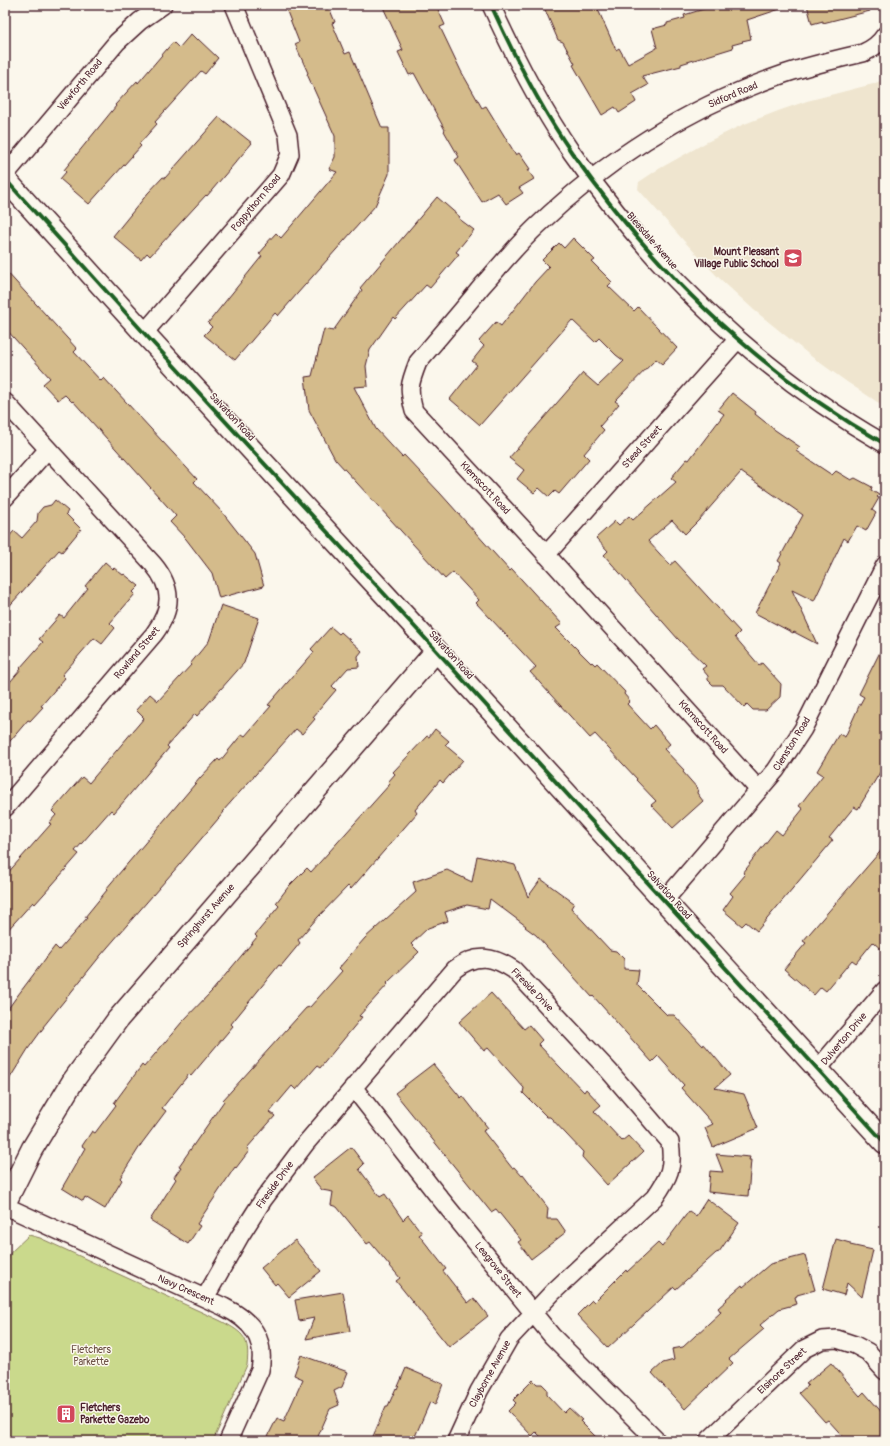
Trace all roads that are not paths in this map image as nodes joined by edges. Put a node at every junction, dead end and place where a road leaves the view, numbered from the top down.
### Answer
1 (163, 5) edge
2 (234, 5) edge
3 (491, 5) edge
4 (885, 35) edge
5 (5, 175) edge
6 (5, 179) edge
7 (592, 179) junction
8 (144, 333) junction
9 (738, 339) junction
10 (5, 402) edge
11 (885, 444) edge
12 (48, 448) junction
13 (5, 498) edge
14 (546, 555) junction
15 (885, 565) edge
16 (436, 650) junction
17 (760, 790) junction
18 (5, 808) edge
19 (664, 901) junction
20 (885, 990) edge
21 (818, 1069) junction
22 (353, 1087) junction
23 (885, 1143) edge
24 (5, 1203) edge
25 (5, 1206) edge
26 (205, 1298) junction
27 (533, 1314) junction
28 (885, 1371) edge
29 (228, 1441) edge
30 (456, 1441) edge
31 (657, 1441) edge
32 (708, 1441) edge

1 - 5 street, Viewforth Road
2 - 8 street, Poppythorn Road
3 - 7 street, Bleasdale Avenue
4 - 7 street, Sidford Road
6 - 8 street, Salvation Road
7 - 9 street, Bleasdale Avenue
7 - 14 street, Klemscott Road
8 - 16 street, Salvation Road
9 - 11 street, Bleasdale Avenue
9 - 14 street, Stead Street
10 - 12 street, Rowland Street
12 - 13 street
12 - 18 street, Rowland Street
14 - 17 street, Klemscott Road
15 - 17 street, Clenston Road
16 - 19 street, Salvation Road
16 - 24 street, Springhurst Avenue
17 - 19 street, Clenston Road
19 - 21 street, Salvation Road
20 - 21 street, Dulverton Drive
21 - 23 street, Salvation Road
22 - 26 street, Fireside Drive
22 - 27 street, Leagrove Street
22 - 27 street, Fireside Drive
25 - 26 street, Navy Crescent
26 - 29 street, Navy Crescent
27 - 30 street, Clayborne Avenue
27 - 31 street, Leagrove Street
28 - 32 street, Elsinore Street

